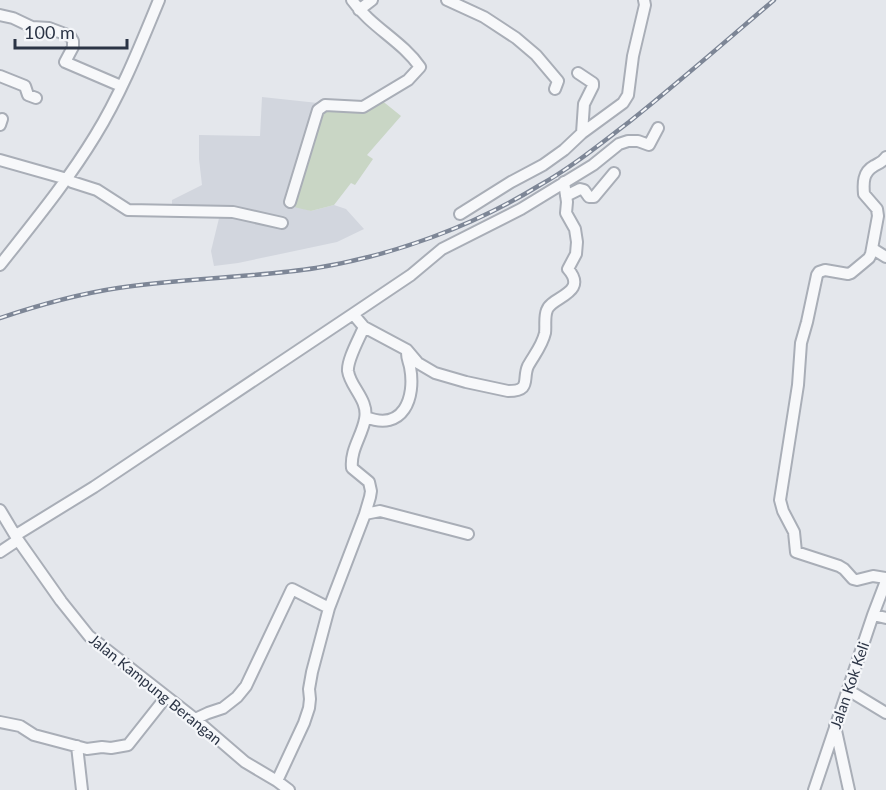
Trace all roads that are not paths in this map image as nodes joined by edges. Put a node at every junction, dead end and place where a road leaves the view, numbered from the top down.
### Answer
1 (159, 0) edge
2 (352, 0) edge
3 (372, 0) edge
4 (447, 0) edge
5 (644, 0) edge
6 (359, 10) junction
7 (0, 15) edge
8 (578, 73) dead end
9 (0, 76) edge
10 (121, 86) junction
11 (555, 89) dead end
12 (36, 98) dead end
13 (658, 129) dead end
14 (582, 133) junction
15 (886, 157) edge
16 (0, 160) edge
17 (614, 174) dead end
18 (67, 179) junction
19 (564, 182) junction
20 (566, 196) junction
21 (291, 202) dead end
22 (459, 214) dead end
23 (282, 223) dead end
24 (873, 249) junction
25 (886, 257) edge
26 (0, 266) edge
27 (353, 314) junction
28 (364, 327) junction
29 (407, 350) junction
30 (366, 417) junction
31 (0, 510) edge
32 (365, 514) junction
33 (468, 534) dead end
34 (17, 538) junction
35 (0, 552) edge
36 (886, 579) edge
37 (329, 608) junction
38 (873, 615) junction
39 (886, 618) edge
40 (848, 690) junction
41 (166, 697) junction
42 (886, 713) edge
43 (195, 719) junction
44 (0, 722) edge
45 (835, 725) junction
46 (77, 747) junction
47 (277, 781) junction
48 (82, 790) edge
49 (289, 790) edge
50 (814, 790) edge
51 (849, 790) edge

1 - 10 street
2 - 6 street
3 - 6 street
4 - 11 street
5 - 14 street
6 - 21 street
7 - 10 street
8 - 14 street
9 - 12 street
10 - 18 street
13 - 19 street
14 - 22 street
15 - 24 street
16 - 18 street
17 - 20 street
18 - 23 street
18 - 26 street
19 - 20 street
19 - 27 street
20 - 29 street
24 - 25 street
24 - 36 street
27 - 28 street
27 - 34 street
28 - 29 street
28 - 30 street
29 - 30 street
30 - 32 street
31 - 34 street, Jalan Kampung Berangan
32 - 33 street
32 - 37 street
34 - 35 street
34 - 41 street, Jalan Kampung Berangan
36 - 38 street, Jalan Kok Keli
37 - 43 street
37 - 47 street
38 - 39 street
38 - 40 street, Jalan Kok Keli
40 - 42 street
40 - 45 street, Jalan Kok Keli
41 - 43 street, Jalan Kampung Berangan
41 - 46 street
43 - 47 street, Jalan Kampung Berangan
44 - 46 street
45 - 50 street, Jalan Kok Keli
45 - 51 street
46 - 48 street
47 - 49 street, Jalan Kampung Berangan

